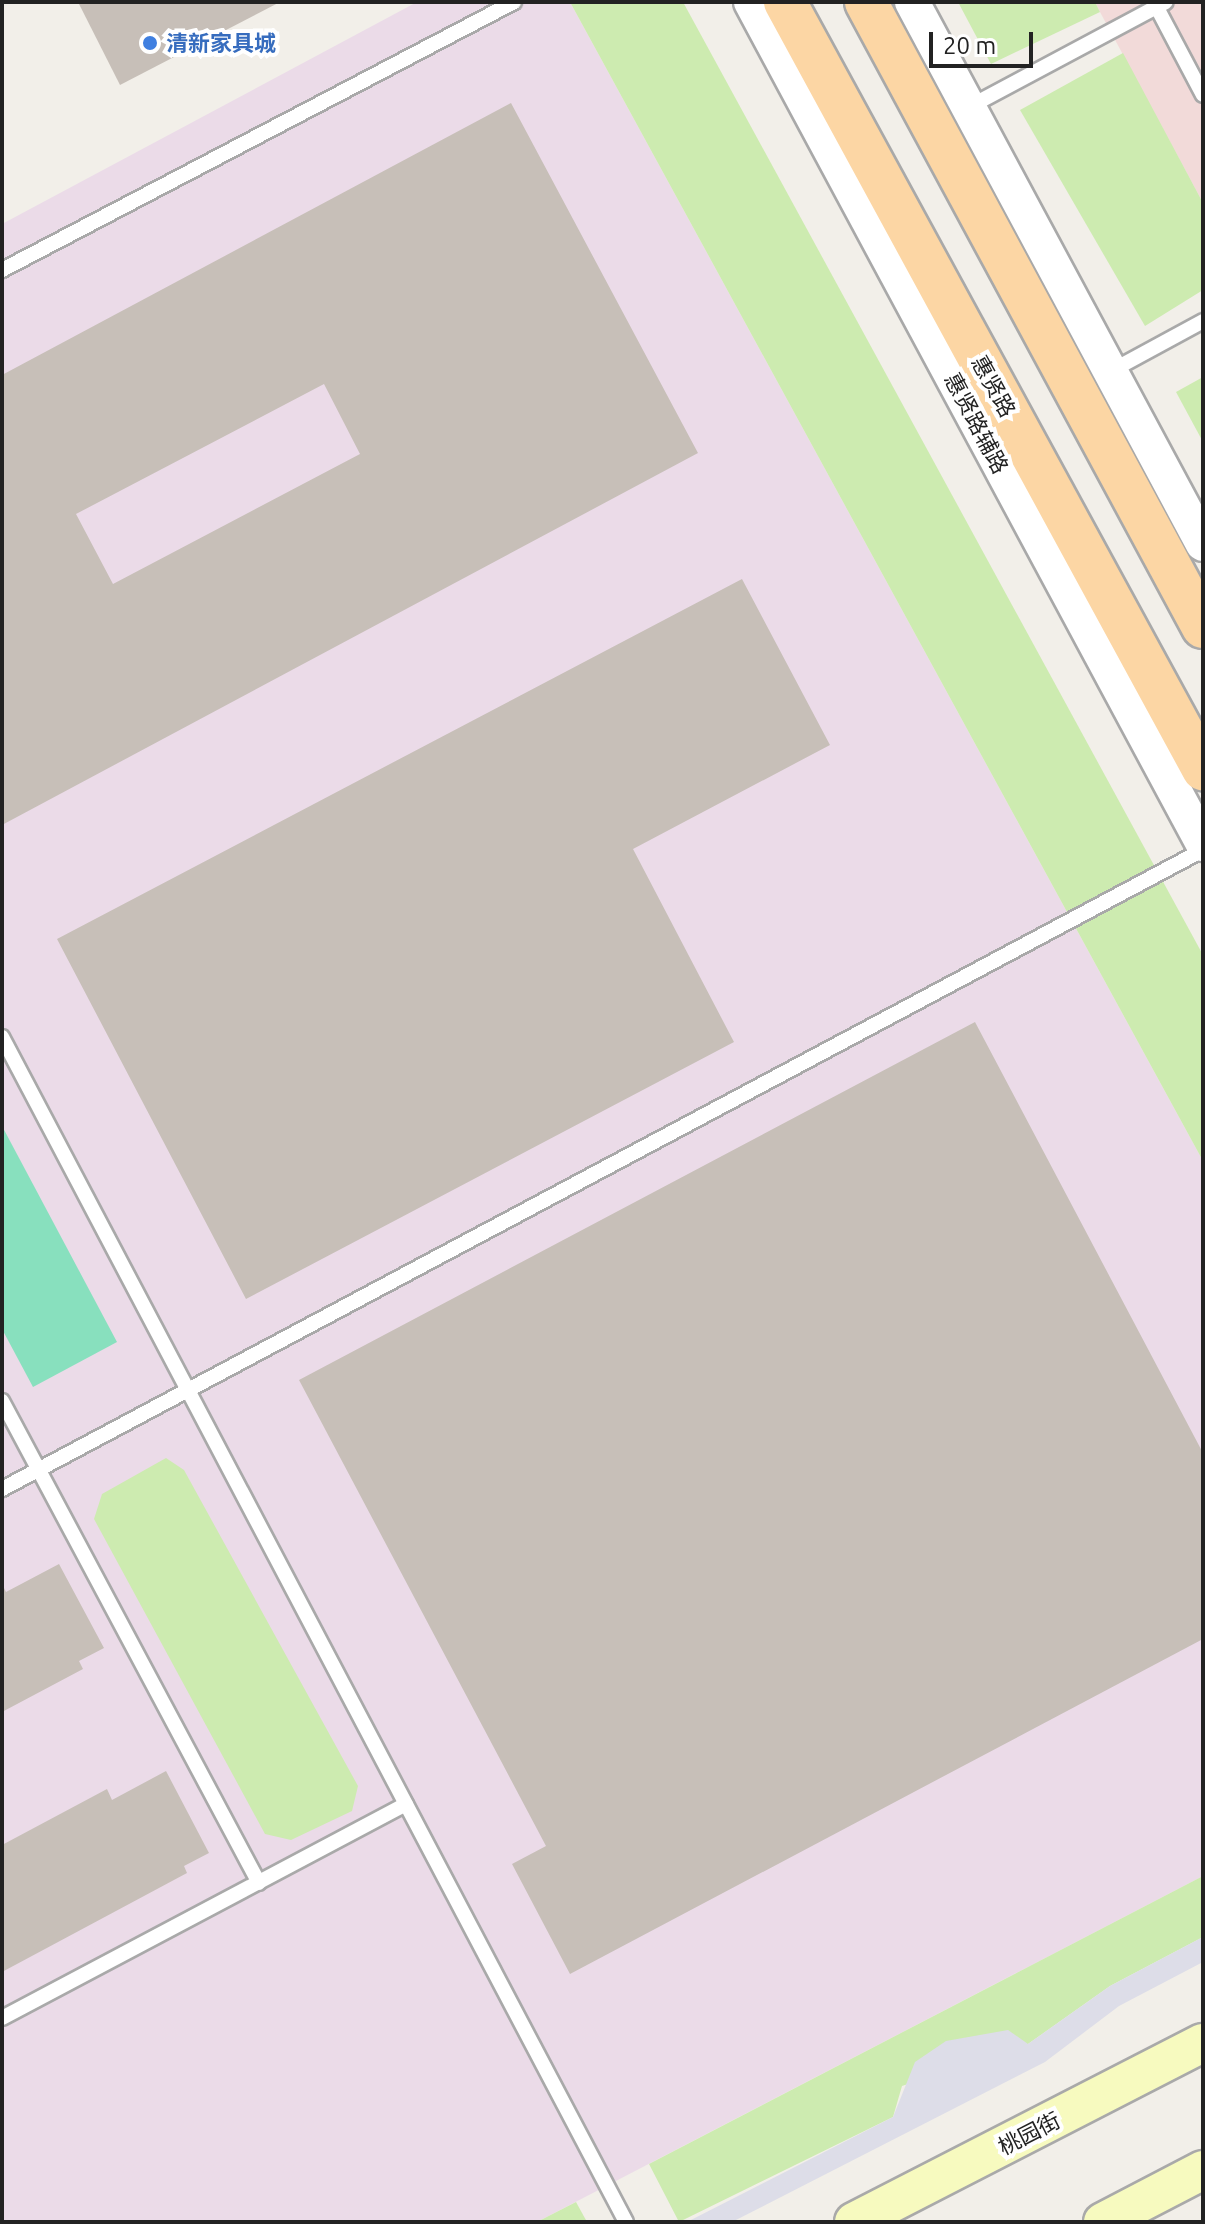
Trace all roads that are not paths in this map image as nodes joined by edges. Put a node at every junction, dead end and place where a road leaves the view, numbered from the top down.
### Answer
1 (514, 2) edge
2 (751, 2) edge
3 (785, 2) edge
4 (866, 2) edge
5 (912, 2) edge
6 (1159, 4) edge
7 (1203, 95) edge
8 (968, 107) junction
9 (2, 270) edge
10 (1203, 321) edge
11 (1099, 392) junction
12 (1203, 544) edge
13 (1203, 627) edge
14 (1203, 769) edge
15 (1203, 847) edge
16 (2, 1037) edge
17 (189, 1391) junction
18 (2, 1401) edge
19 (39, 1470) junction
20 (2, 1489) edge
21 (406, 1804) junction
22 (259, 1883) junction
23 (2, 2018) edge
24 (1203, 2043) edge
25 (1203, 2170) edge
26 (626, 2222) edge
27 (854, 2222) edge
28 (1103, 2222) edge

1 - 9 lane
2 - 15 street, 惠贤路辅路
3 - 14 main road, 惠贤路
4 - 11 main road
5 - 8 street
6 - 7 lane
6 - 8 lane
8 - 11 street
10 - 11 lane
11 - 12 street
11 - 13 main road
15 - 17 lane
16 - 17 lane
17 - 19 lane
17 - 21 lane
18 - 19 lane
19 - 20 lane
19 - 22 lane
21 - 22 lane
21 - 26 lane
22 - 23 lane
24 - 27 main road, 桃园街
25 - 28 main road

